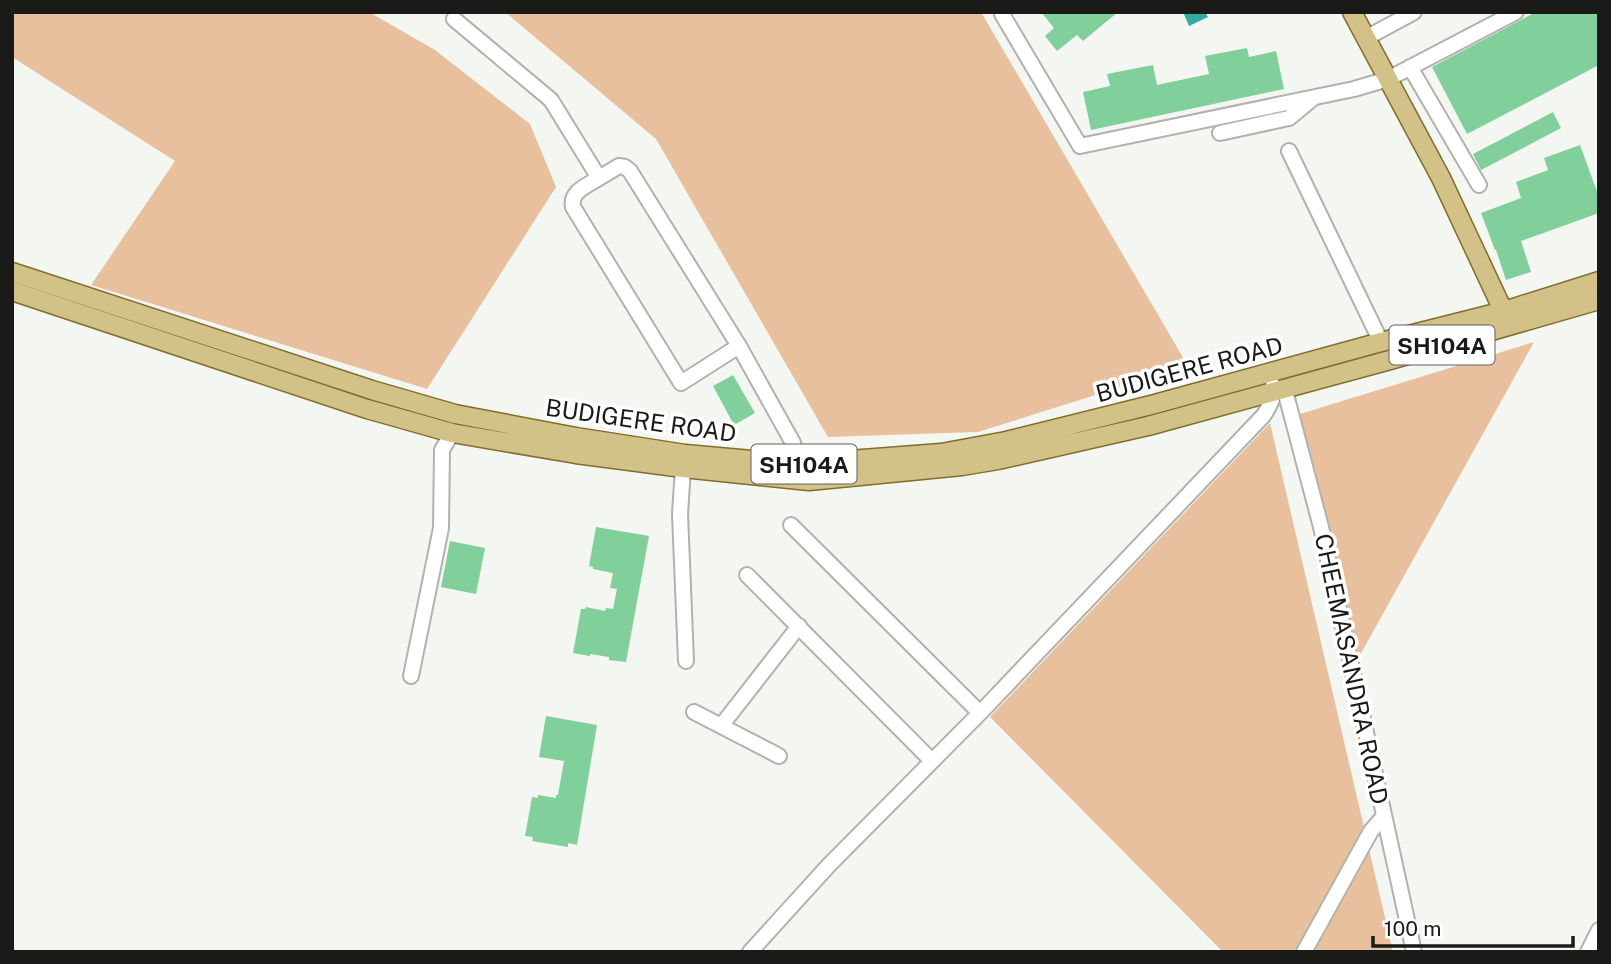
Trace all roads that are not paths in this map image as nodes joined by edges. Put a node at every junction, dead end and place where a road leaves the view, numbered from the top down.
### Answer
1 (1003, 12) edge
2 (1352, 12) edge
3 (1414, 12) edge
4 (1516, 12) edge
5 (454, 19) dead end
6 (1366, 38) junction
7 (1410, 67) junction
8 (1388, 79) junction
9 (1313, 98) junction
10 (1220, 133) dead end
11 (1289, 151) dead end
12 (599, 178) junction
13 (1479, 185) dead end
14 (12, 272) edge
15 (1599, 281) edge
16 (12, 291) edge
17 (1599, 300) edge
18 (1507, 318) junction
19 (1381, 342) junction
20 (739, 346) junction
21 (1270, 373) junction
22 (1280, 389) junction
23 (452, 433) junction
24 (797, 464) junction
25 (683, 468) junction
26 (791, 525) dead end
27 (747, 575) dead end
28 (799, 626) junction
29 (685, 661) dead end
30 (411, 676) dead end
31 (694, 712) dead end
32 (980, 713) junction
33 (721, 726) junction
34 (779, 756) dead end
35 (932, 761) junction
36 (1384, 816) junction
37 (1599, 930) edge
38 (750, 952) edge
39 (1304, 952) edge
40 (1414, 952) edge
41 (1588, 952) edge

1 - 9 street
2 - 6 main road
3 - 6 street
4 - 7 street
5 - 12 street
6 - 8 main road
7 - 8 street
7 - 13 street
8 - 9 street
8 - 18 main road
9 - 10 street
11 - 19 street
12 - 20 street
12 - 20 street
14 - 24 main road, BUDIGERE ROAD / SH104A
15 - 18 main road, BUDIGERE ROAD / SH104A
16 - 23 main road, BUDIGERE ROAD / SH104A
17 - 18 main road, BUDIGERE ROAD / SH104A
18 - 19 main road, BUDIGERE ROAD / SH104A
18 - 22 main road, BUDIGERE ROAD / SH104A
19 - 21 main road, BUDIGERE ROAD / SH104A
20 - 24 street
21 - 22 street, CHEEMASANDRA ROAD
21 - 24 main road, BUDIGERE ROAD / SH104A
22 - 25 main road, BUDIGERE ROAD / SH104A
22 - 32 street
22 - 36 street, CHEEMASANDRA ROAD
23 - 25 main road, BUDIGERE ROAD / SH104A
23 - 30 street
25 - 29 street
26 - 32 street
27 - 28 street
28 - 33 street
28 - 35 street
31 - 33 street
32 - 35 street
33 - 34 street
35 - 38 street
36 - 39 street
36 - 40 street, CHEEMASANDRA ROAD
37 - 41 street

